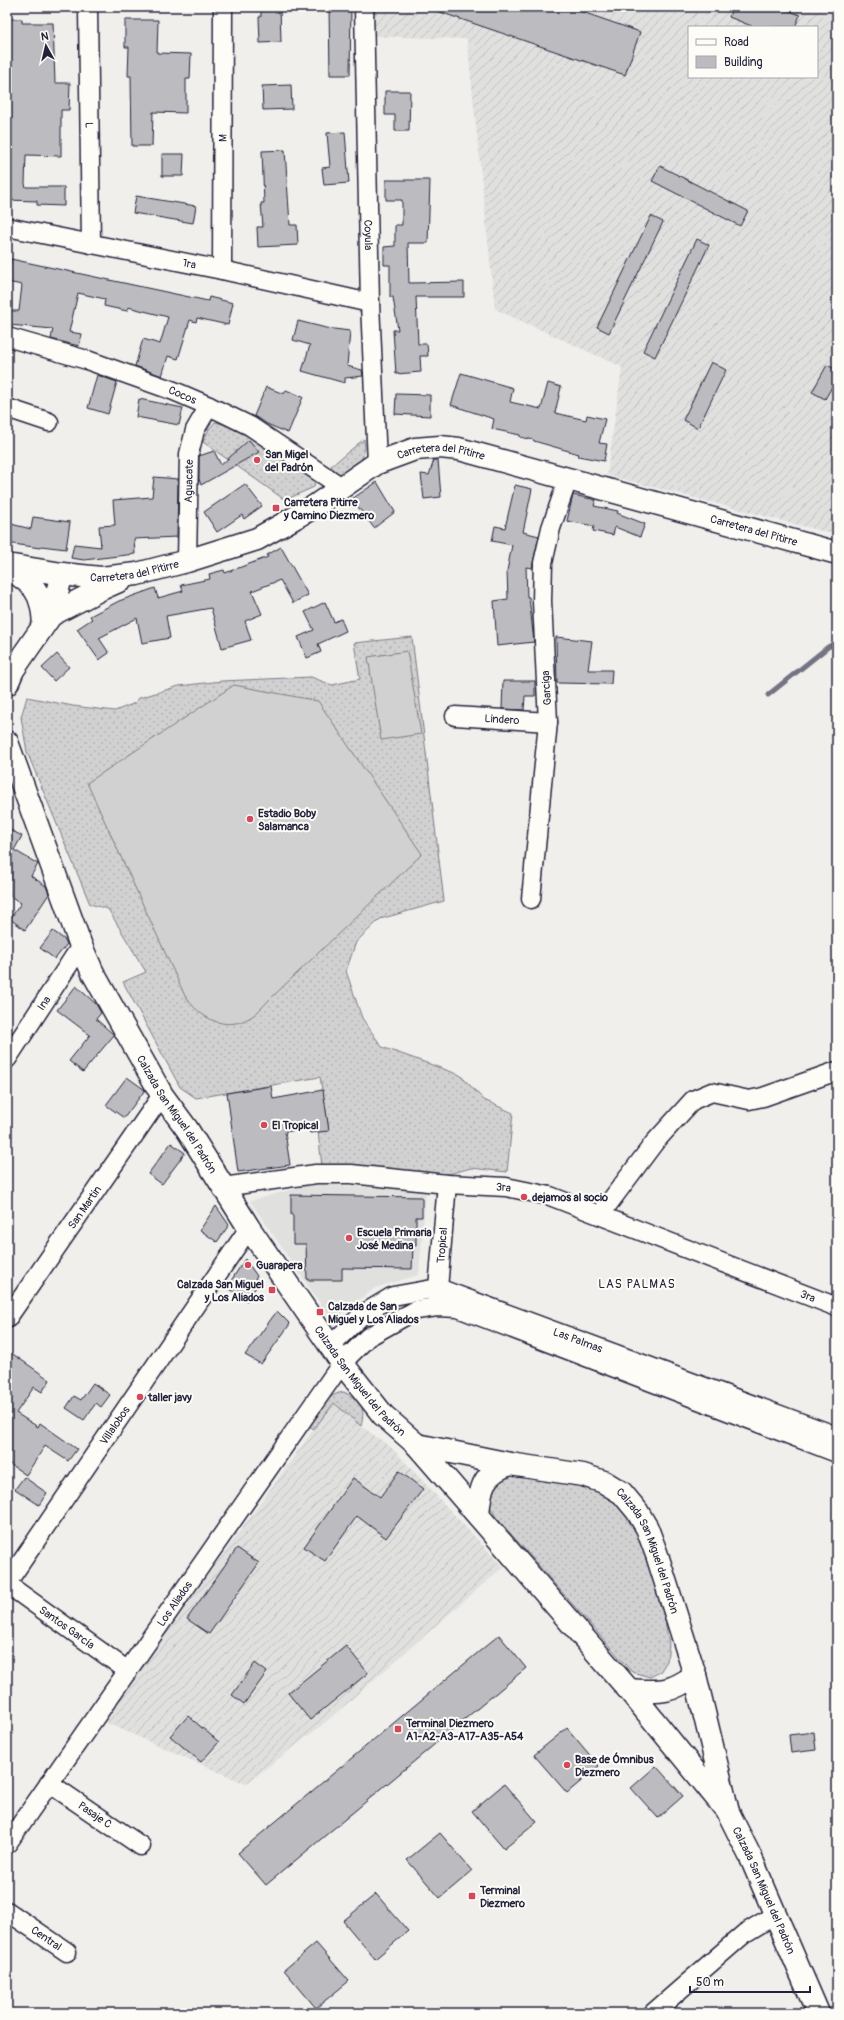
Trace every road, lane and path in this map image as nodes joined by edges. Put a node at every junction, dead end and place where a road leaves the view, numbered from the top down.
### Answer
1 (88, 7) edge
2 (223, 7) edge
3 (364, 7) edge
4 (7, 227) edge
5 (91, 244) junction
6 (222, 270) junction
7 (370, 303) junction
8 (7, 337) edge
9 (209, 406) junction
10 (7, 408) edge
11 (49, 422) dead end
12 (377, 463) junction
13 (568, 479) junction
14 (343, 488) junction
15 (837, 553) edge
16 (187, 561) junction
17 (7, 566) edge
18 (62, 574) junction
19 (137, 574) junction
20 (47, 620) junction
21 (7, 684) edge
22 (455, 716) dead end
23 (548, 722) junction
24 (9, 756) edge
25 (532, 899) dead end
26 (81, 946) junction
27 (7, 1059) edge
28 (837, 1071) edge
29 (162, 1095) junction
30 (447, 1184) junction
31 (223, 1186) junction
32 (600, 1215) junction
33 (249, 1228) junction
34 (438, 1288) junction
35 (437, 1307) junction
36 (837, 1307) edge
37 (7, 1318) edge
38 (336, 1354) junction
39 (837, 1436) edge
40 (417, 1445) junction
41 (837, 1453) edge
42 (510, 1464) junction
43 (478, 1515) junction
44 (7, 1584) edge
45 (128, 1671) junction
46 (694, 1675) junction
47 (629, 1690) junction
48 (49, 1783) junction
49 (728, 1812) junction
50 (7, 1844) edge
51 (141, 1846) dead end
52 (7, 1911) edge
53 (774, 1915) junction
54 (67, 1952) dead end
55 (653, 2013) edge
56 (818, 2013) edge

1 - 5 street, L
2 - 6 street, M
3 - 7 street, Coyula
4 - 5 street, 1ra
5 - 6 street, 1ra
6 - 7 street, 1ra
7 - 12 street, Coyula
8 - 9 street, Cocos
9 - 14 street, Cocos
9 - 16 street, Aguacate
10 - 11 street
12 - 13 main road, Carretera del Pitirre
12 - 14 main road, Carretera del Pitirre
13 - 15 main road, Carretera del Pitirre
13 - 23 street, Garciga
14 - 16 main road, Carretera del Pitirre
16 - 19 main road, Carretera del Pitirre
17 - 18 main road, Carretera del Pitirre
17 - 20 main road
18 - 19 main road, Carretera del Pitirre
18 - 20 main road
19 - 20 main road
20 - 21 main road
22 - 23 street, Lindero
23 - 25 street, Garciga
24 - 26 main road, Calzada San Miguel del Padrón
26 - 27 street, Ina
26 - 29 main road, Calzada San Miguel del Padrón
28 - 32 street
29 - 31 main road, Calzada San Miguel del Padrón
29 - 37 street, San Martin
30 - 31 street, 3ra
30 - 32 street, 3ra
30 - 34 street, Tropical
31 - 33 main road, Calzada San Miguel del Padrón
32 - 36 street, 3ra
33 - 38 main road, Calzada San Miguel del Padrón
33 - 44 street, Villalobos
34 - 35 street, Tropical
34 - 38 street
34 - 39 street, Las Palmas
35 - 38 street, Las Palmas
35 - 41 street, Las Palmas
38 - 40 main road, Calzada San Miguel del Padrón
38 - 45 street, Los Aliados
40 - 42 main road, Calzada San Miguel del Padrón
40 - 43 main road, Calzada San Miguel del Padrón
42 - 43 main road
42 - 46 main road, Calzada San Miguel del Padrón
43 - 47 main road, Calzada San Miguel del Padrón
44 - 45 street, Santos García
45 - 48 street, Los Aliados
46 - 47 main road
46 - 49 main road, Calzada San Miguel del Padrón
47 - 49 main road, Calzada San Miguel del Padrón
48 - 50 street, Los Aliados
48 - 51 street, Pasaje C
49 - 53 main road, Calzada San Miguel del Padrón
52 - 54 street, Central
53 - 55 street
53 - 56 main road, Calzada San Miguel del Padrón

